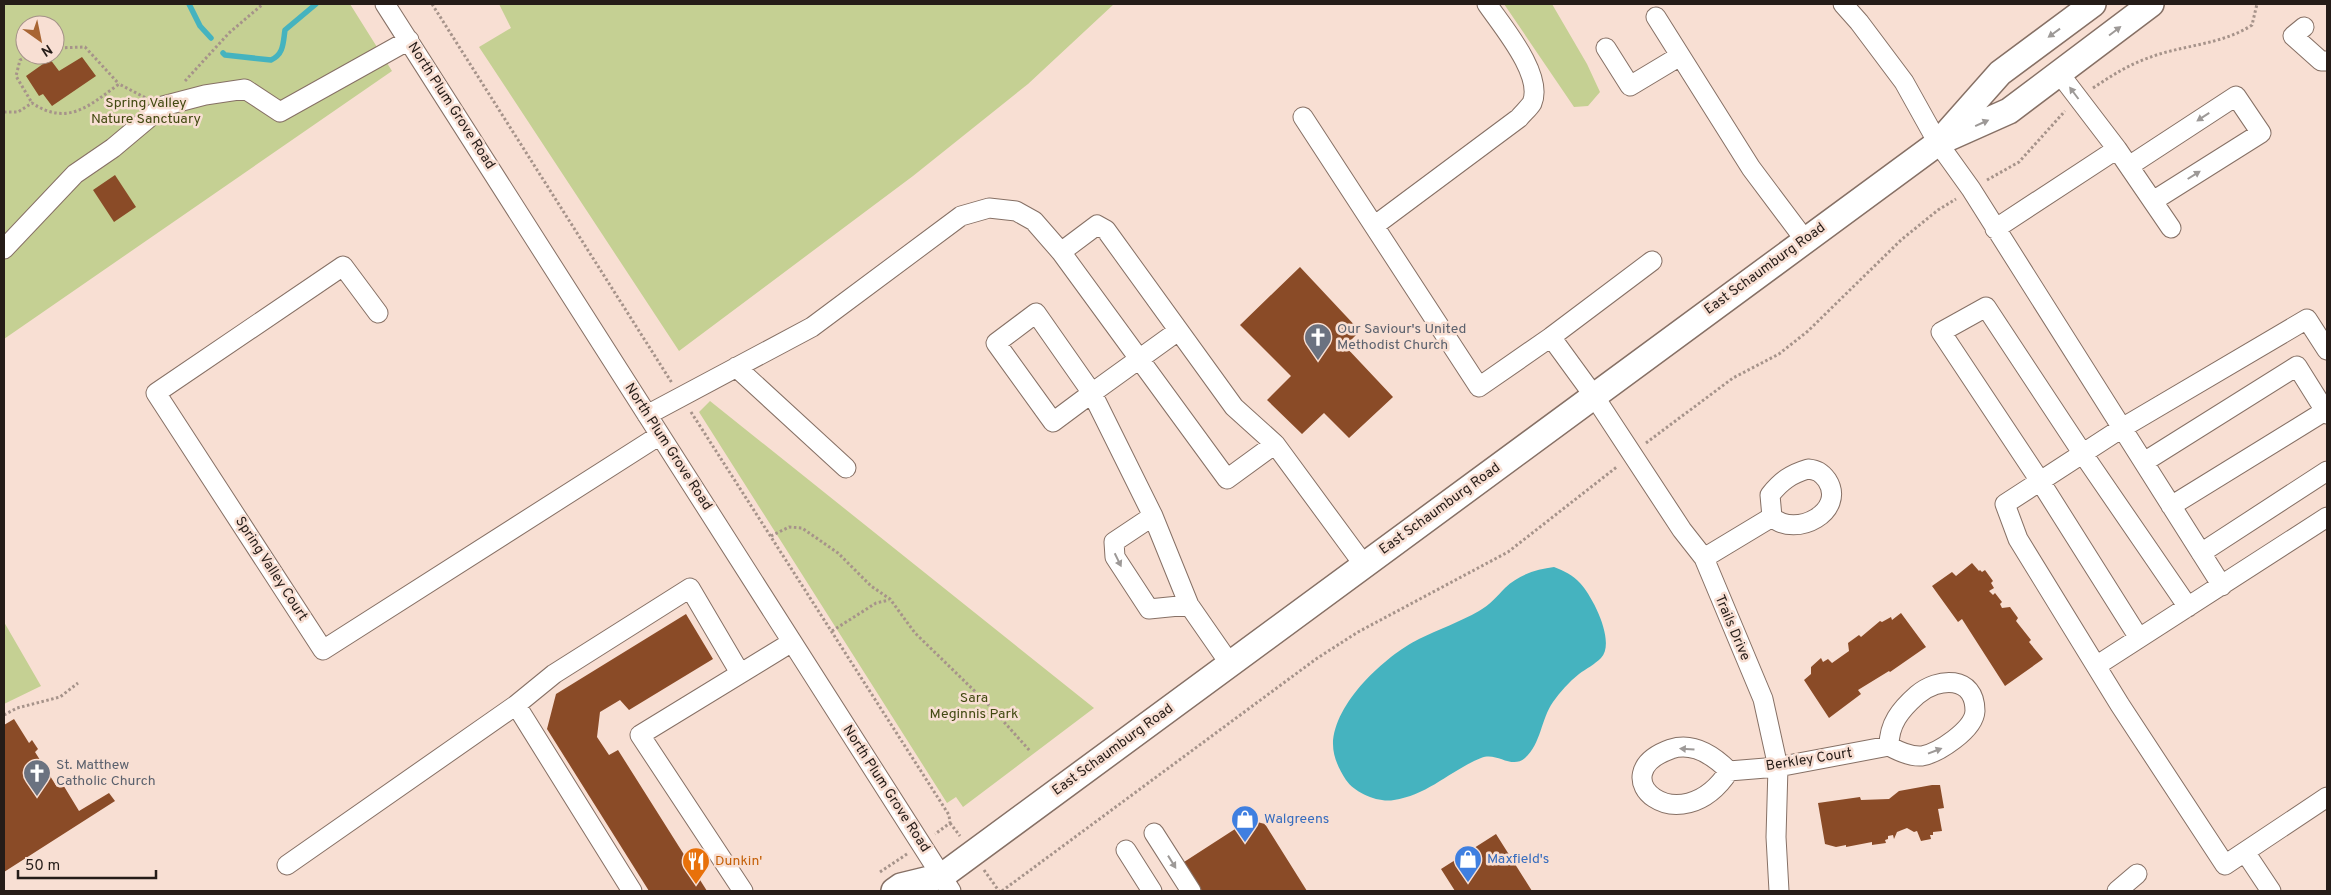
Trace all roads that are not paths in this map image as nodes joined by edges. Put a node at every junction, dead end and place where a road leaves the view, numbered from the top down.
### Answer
1 (386, 4) edge
2 (1487, 4) edge
3 (1843, 4) edge
4 (2093, 4) edge
5 (2151, 4) edge
6 (1656, 17) dead end
7 (2304, 27) dead end
8 (409, 40) junction
9 (1606, 48) dead end
10 (1680, 56) junction
11 (2327, 61) edge
12 (2059, 73) junction
13 (1303, 117) dead end
14 (1938, 143) junction
15 (2118, 149) junction
16 (2129, 166) junction
17 (2153, 201) junction
18 (1374, 226) junction
19 (2171, 228) dead end
20 (1995, 229) junction
21 (1805, 240) junction
22 (4, 250) edge
23 (1061, 252) junction
24 (1652, 261) dead end
25 (378, 313) dead end
26 (1178, 331) junction
27 (1551, 337) junction
28 (2327, 350) edge
29 (1140, 359) junction
30 (736, 367) junction
31 (1092, 393) junction
32 (1594, 396) junction
33 (2326, 412) edge
34 (647, 415) junction
35 (2122, 428) junction
36 (660, 435) junction
37 (1275, 444) junction
38 (2083, 454) junction
39 (2144, 462) junction
40 (846, 468) dead end
41 (2327, 471) edge
42 (2040, 481) junction
43 (2171, 506) junction
44 (1154, 516) junction
45 (1772, 517) dead end
46 (2327, 517) edge
47 (2201, 553) junction
48 (1704, 558) junction
49 (1364, 565) junction
50 (2222, 586) junction
51 (1189, 606) junction
52 (2188, 607) junction
53 (2139, 638) junction
54 (792, 642) junction
55 (1230, 664) junction
56 (2096, 666) junction
57 (740, 673) junction
58 (516, 705) junction
59 (1889, 746) junction
60 (1778, 767) junction
61 (1729, 771) dead end
62 (2327, 797) edge
63 (1154, 833) dead end
64 (1126, 850) dead end
65 (2245, 852) junction
66 (287, 865) dead end
67 (2137, 874) dead end
68 (942, 886) edge
69 (632, 891) edge
70 (742, 891) edge
71 (894, 891) edge
72 (1152, 891) edge
73 (1190, 891) edge
74 (1779, 891) edge
75 (2117, 891) edge
76 (2271, 891) edge

1 - 8 street, North Plum Grove Road
2 - 18 street
3 - 14 street
4 -> 14 main road, East Schaumburg Road
12 -> 5 main road, East Schaumburg Road
6 - 10 street
7 - 11 street
8 - 22 street
8 - 34 street, North Plum Grove Road
9 - 10 street
10 - 21 street
14 -> 12 main road, East Schaumburg Road
15 -> 12 street
13 - 18 street
14 - 20 street
14 - 21 main road, East Schaumburg Road
15 - 16 street
15 - 20 street
16 - 17 street
17 -> 16 street
17 - 19 street
18 - 27 street
20 - 35 street
21 - 32 main road, East Schaumburg Road
23 - 26 street
23 - 29 street
23 - 30 street
24 - 27 street
25 - 36 street, Spring Valley Court
26 - 29 street
26 - 37 street
27 - 32 street, Trails Drive
28 - 35 street
29 - 31 street
29 - 37 street
30 - 34 street
30 - 40 street
31 - 31 street
31 - 44 street
32 - 48 street, Trails Drive
32 - 49 main road, East Schaumburg Road
33 - 39 street
33 - 43 street
34 - 36 street, North Plum Grove Road
35 - 38 street
35 - 39 street
36 - 54 street, North Plum Grove Road
37 - 49 street
38 - 42 street
38 - 42 street
38 - 52 street
39 - 43 street
41 - 47 street
42 - 53 street
42 - 56 street
43 - 47 street
44 - 51 street
44 -> 51 street
45 - 48 street
46 - 50 street
47 - 50 street
48 - 60 street, Trails Drive
49 - 55 main road, East Schaumburg Road
50 - 52 street
51 - 55 street
52 - 53 street
53 - 56 street
54 - 57 street
54 - 68 street, North Plum Grove Road
55 - 68 main road, East Schaumburg Road
56 - 65 street
57 - 58 street
57 - 70 street
58 - 66 street
58 - 69 street
59 -> 59 street, Berkley Court
59 - 60 street, Berkley Court
60 - 61 street, Berkley Court
60 - 74 street, Trails Drive
62 - 65 street
63 -> 73 street
64 - 72 street
65 - 76 street
67 - 75 street
68 - 71 main road, East Schaumburg Road

